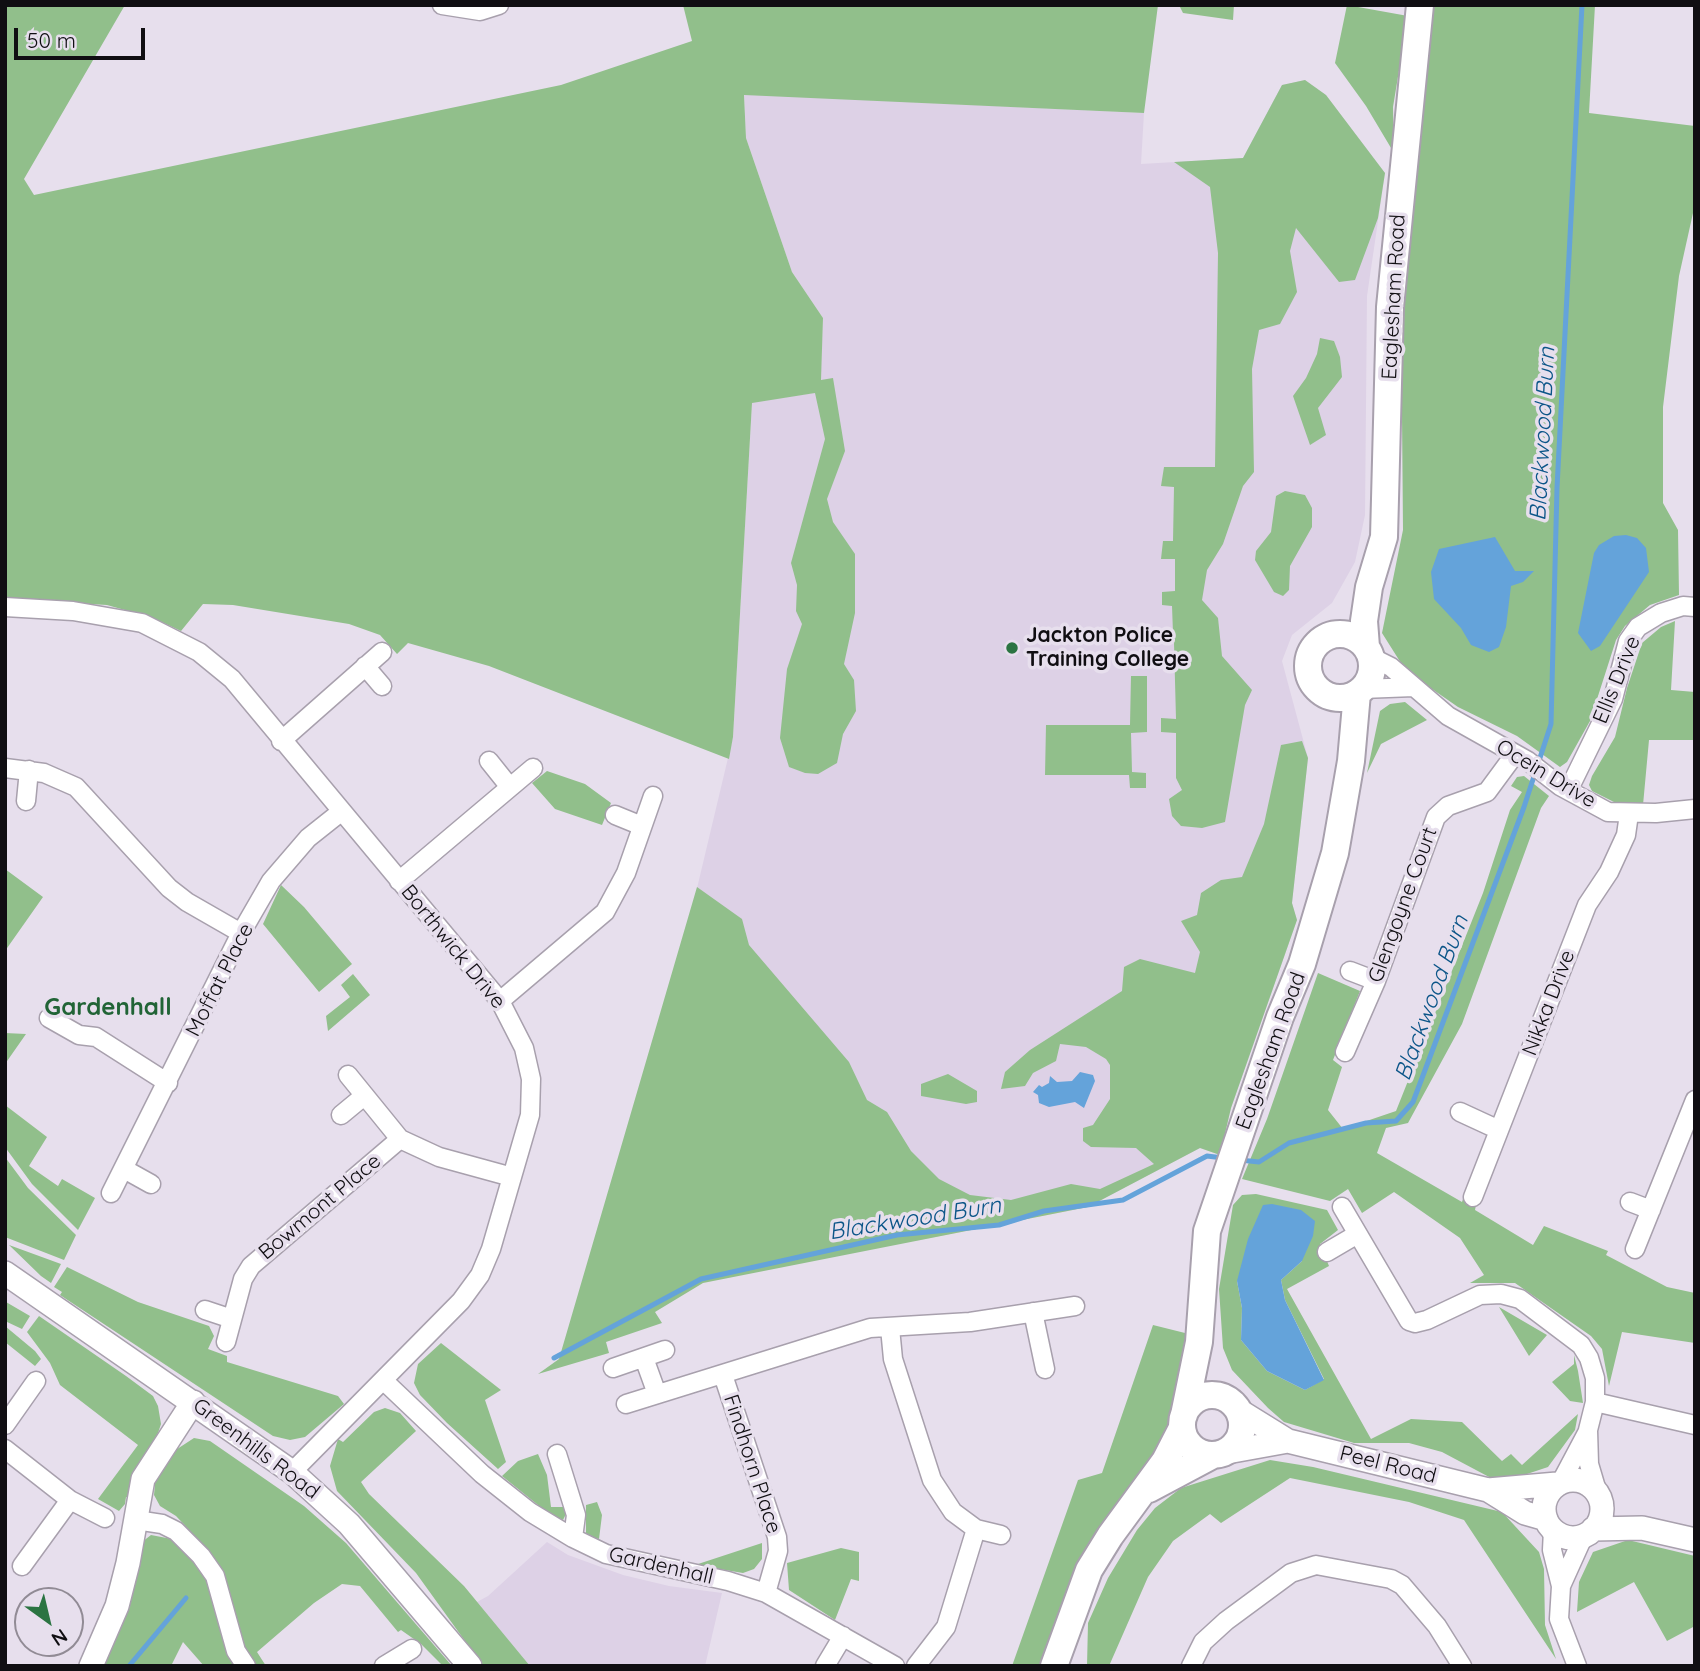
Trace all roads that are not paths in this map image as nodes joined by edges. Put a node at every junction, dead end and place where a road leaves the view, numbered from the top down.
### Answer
1 (442, 5) edge
2 (499, 5) edge
3 (1420, 5) edge
4 (1369, 587) junction
5 (5, 607) edge
6 (1695, 607) edge
7 (1320, 642) junction
8 (382, 652) dead end
9 (1369, 652) junction
10 (365, 666) junction
11 (382, 686) dead end
12 (1414, 687) junction
13 (1360, 691) junction
14 (1324, 694) junction
15 (281, 741) junction
16 (1522, 757) junction
17 (489, 761) dead end
18 (1351, 761) junction
19 (5, 768) edge
20 (533, 768) dead end
21 (29, 770) junction
22 (509, 786) junction
23 (1569, 789) junction
24 (653, 796) dead end
25 (26, 801) dead end
26 (1695, 810) edge
27 (342, 811) junction
28 (1629, 814) junction
29 (615, 816) dead end
30 (642, 826) junction
31 (399, 881) junction
32 (241, 933) junction
33 (1350, 971) dead end
34 (1376, 981) junction
35 (500, 1001) junction
36 (49, 1018) dead end
37 (1345, 1052) dead end
38 (348, 1075) dead end
39 (168, 1083) junction
40 (364, 1096) junction
41 (1695, 1100) edge
42 (1460, 1112) dead end
43 (341, 1115) dead end
44 (1499, 1130) junction
45 (400, 1139) junction
46 (124, 1169) junction
47 (512, 1177) junction
48 (151, 1184) dead end
49 (111, 1193) dead end
50 (1473, 1196) dead end
51 (1630, 1202) dead end
52 (1342, 1208) dead end
53 (1651, 1210) junction
54 (1356, 1235) junction
55 (1635, 1249) dead end
56 (1326, 1252) dead end
57 (5, 1273) edge
58 (1076, 1306) dead end
59 (205, 1310) dead end
60 (1033, 1312) junction
61 (232, 1319) junction
62 (890, 1328) junction
63 (226, 1342) dead end
64 (1199, 1342) junction
65 (665, 1350) dead end
66 (644, 1358) junction
67 (613, 1368) dead end
68 (1045, 1369) dead end
69 (723, 1375) junction
70 (383, 1380) junction
71 (36, 1381) dead end
72 (657, 1394) junction
73 (193, 1402) junction
74 (1595, 1402) junction
75 (626, 1404) dead end
76 (1233, 1405) junction
77 (1183, 1422) junction
78 (5, 1425) edge
79 (1695, 1425) edge
80 (1588, 1430) junction
81 (1288, 1441) junction
82 (5, 1449) edge
83 (557, 1454) dead end
84 (1219, 1454) junction
85 (292, 1472) junction
86 (1559, 1483) junction
87 (1488, 1490) junction
88 (1598, 1493) junction
89 (1139, 1496) junction
90 (70, 1500) junction
91 (105, 1518) dead end
92 (136, 1520) junction
93 (1550, 1525) junction
94 (1642, 1528) junction
95 (976, 1529) junction
96 (1589, 1532) junction
97 (1000, 1535) dead end
98 (573, 1538) junction
99 (1695, 1540) edge
100 (22, 1566) dead end
101 (1560, 1586) junction
102 (766, 1593) junction
103 (843, 1636) junction
104 (412, 1649) dead end
105 (91, 1666) edge
106 (246, 1666) edge
107 (384, 1666) edge
108 (470, 1666) edge
109 (825, 1666) edge
110 (895, 1666) edge
111 (916, 1666) edge
112 (1054, 1666) edge
113 (1191, 1666) edge
114 (1462, 1666) edge
115 (1577, 1666) edge

1 - 2 street
3 - 4 main road, Eaglesham Road
4 - 7 main road
4 - 9 main road, Eaglesham Road
5 - 15 street, Borthwick Drive
6 - 23 street, Ellis Drive
7 - 9 main road
7 - 14 main road
8 - 10 street
9 - 12 street, Ocein Drive
9 - 13 main road
10 - 11 street
10 - 15 street
12 - 13 street
12 - 16 street, Ocein Drive
13 - 14 main road
13 - 18 main road, Eaglesham Road
14 - 18 main road
15 - 27 street, Borthwick Drive
16 - 23 street, Ocein Drive
16 - 34 street, Glengoyne Court
17 - 22 street
18 - 64 main road, Eaglesham Road
19 - 21 street
20 - 22 street
21 - 25 street
21 - 32 street
22 - 31 street
23 - 28 street, Ocein Drive
24 - 30 street
26 - 28 street, Ocein Drive
27 - 31 street, Borthwick Drive
27 - 32 street, Moffat Place
28 - 44 street, Nikka Drive
29 - 30 street
30 - 35 street
31 - 35 street, Borthwick Drive
32 - 39 street, Moffat Place
33 - 34 street
34 - 37 street, Glengoyne Court
35 - 47 street, Borthwick Drive
36 - 39 street
38 - 40 street, Bowmont Place
39 - 46 street, Moffat Place
40 - 43 street
40 - 45 street, Bowmont Place
41 - 53 street
42 - 44 street
44 - 50 street, Nikka Drive
45 - 47 street, Bowmont Place
45 - 61 street, Bowmont Place
46 - 48 street
46 - 49 street, Moffat Place
47 - 70 street, Borthwick Drive
51 - 53 street
52 - 54 street
53 - 55 street
54 - 56 street
54 - 74 street
57 - 73 street, Greenhills Road
58 - 60 street, Findhorn Place
59 - 61 street
60 - 62 street, Findhorn Place
60 - 68 street
61 - 63 street, Bowmont Place
62 - 69 street, Findhorn Place
62 - 95 street
64 - 76 main road
64 - 77 main road, Eaglesham Road
65 - 66 street
66 - 67 street
66 - 72 street
69 - 72 street, Findhorn Place
69 - 102 street, Findhorn Place
70 - 85 street, Borthwick Drive
70 - 98 street, Gardenhall
71 - 78 street
72 - 75 street, Findhorn Place
73 - 85 street, Greenhills Road
73 - 92 street
74 - 79 street
74 - 80 street
76 - 77 main road
76 - 81 street
76 - 84 main road
77 - 84 main road
77 - 89 main road
80 - 86 street
80 - 88 street
81 - 84 street
81 - 87 street, Peel Road
82 - 90 street
83 - 98 street
84 - 89 main road
85 - 108 street, Greenhills Road
86 - 87 street
86 - 88 street
86 - 93 street
87 - 93 street
88 - 94 street
88 - 96 street
89 - 112 main road
90 - 91 street
90 - 100 street
92 - 105 street
92 - 106 street
93 - 96 street
93 - 101 street
94 - 96 street
94 - 99 street
95 - 97 street
95 - 111 street
96 - 101 street
98 - 102 street, Gardenhall
101 - 115 street
102 - 103 street, Gardenhall
103 - 109 street
103 - 110 street, Gardenhall
104 - 107 street
113 - 114 street

